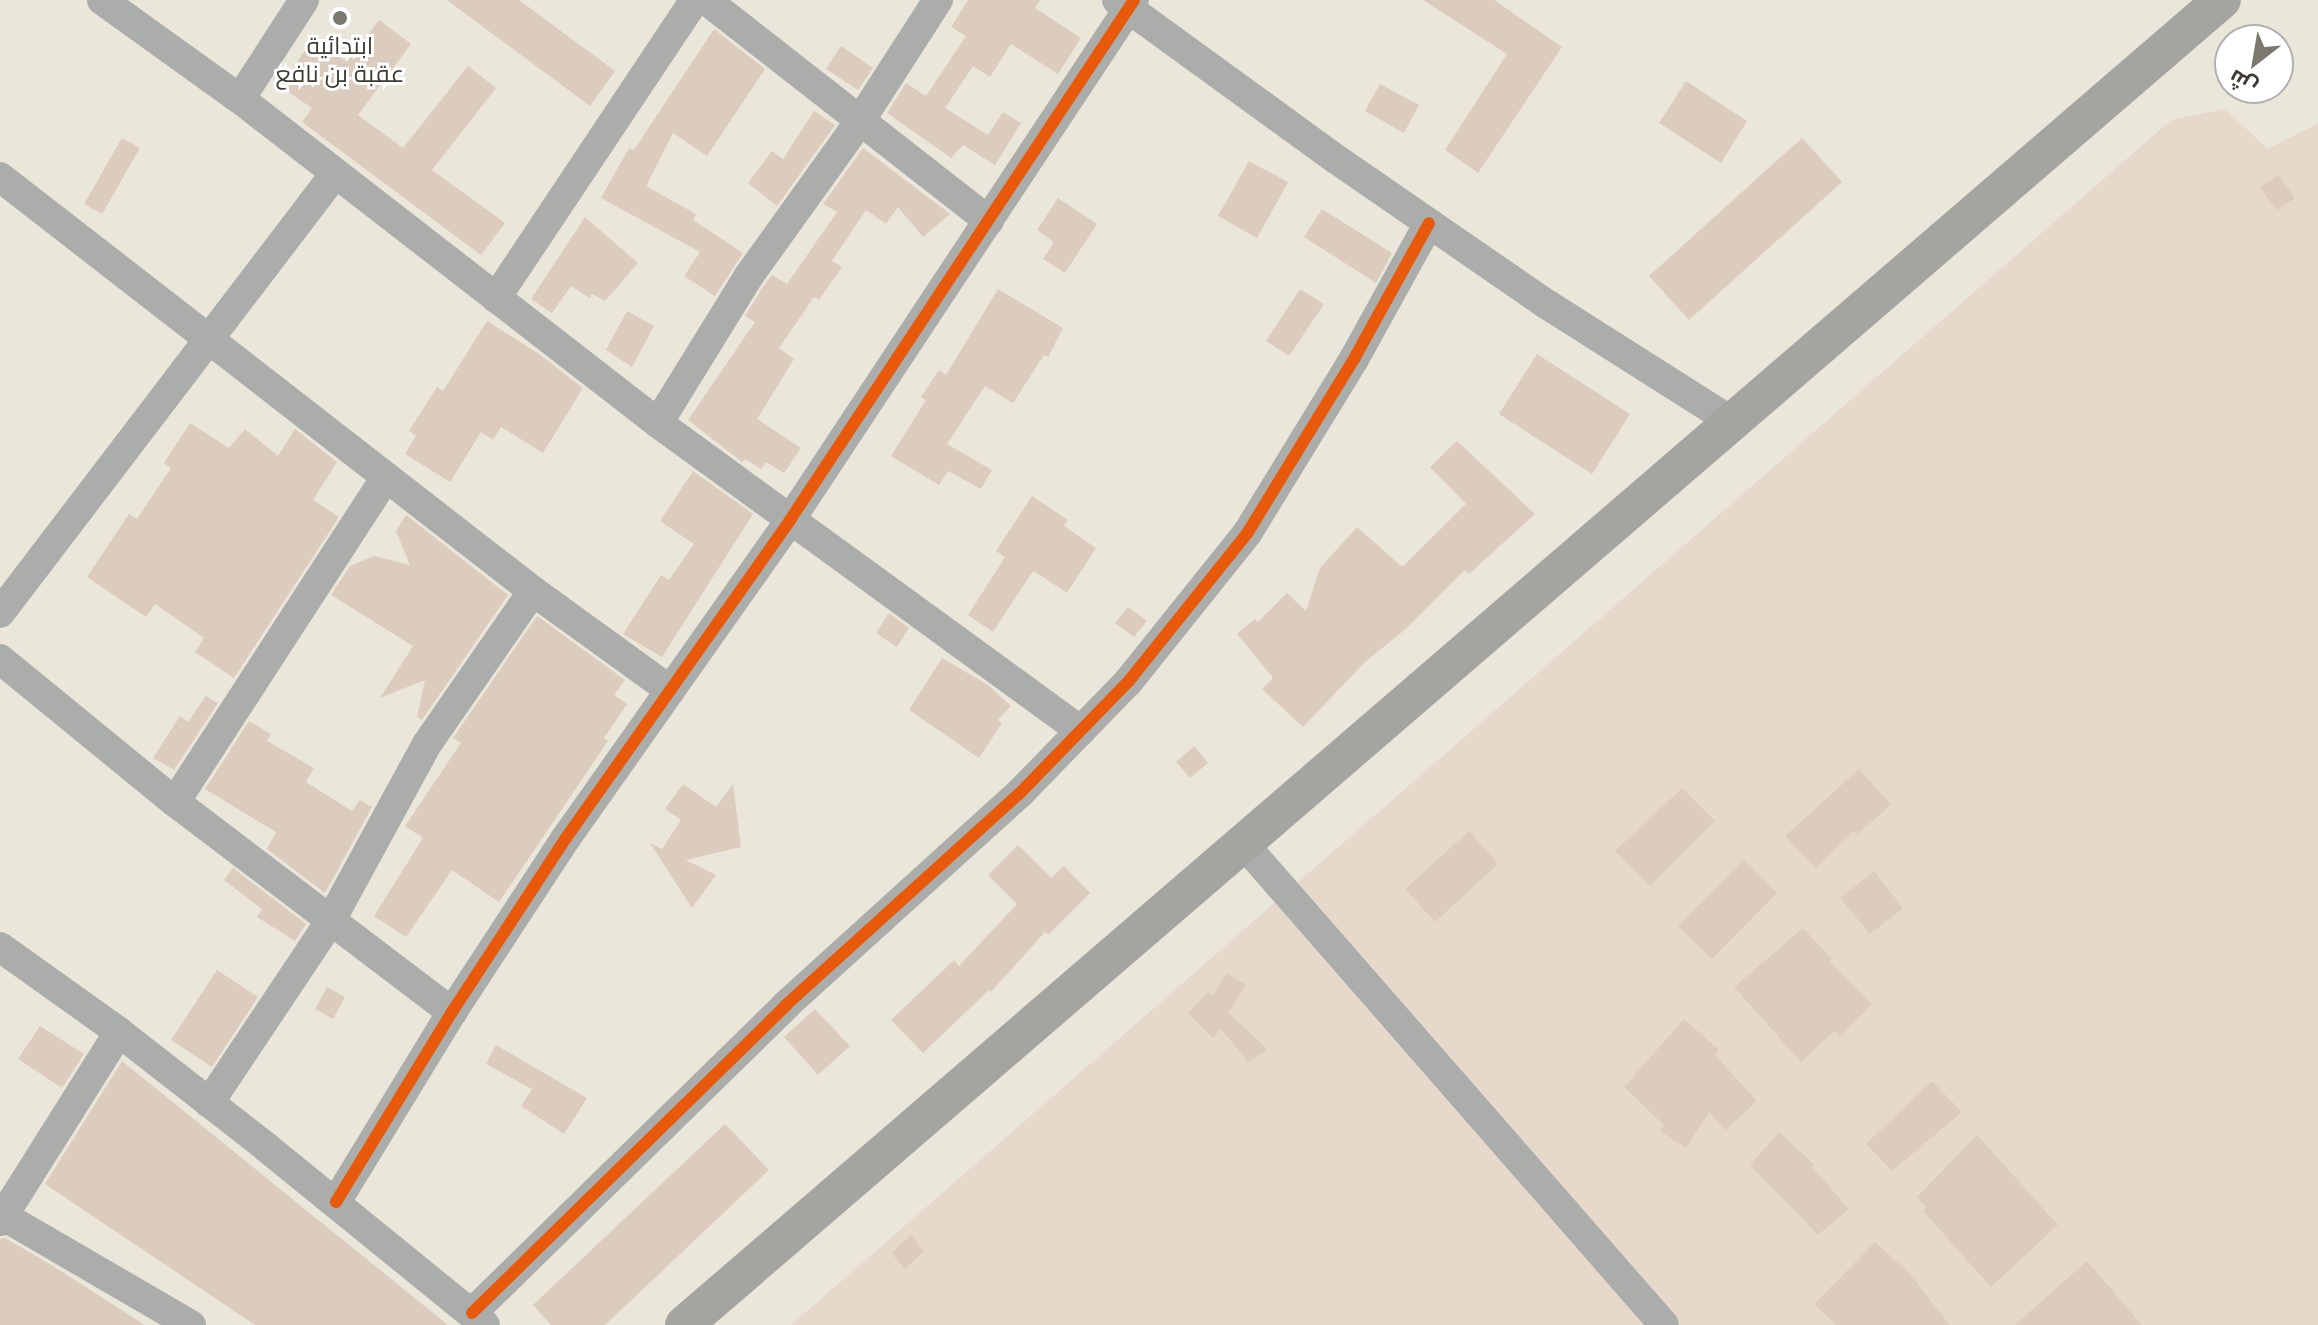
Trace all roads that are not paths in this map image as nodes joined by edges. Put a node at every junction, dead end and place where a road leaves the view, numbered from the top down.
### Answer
1 (102, 0) edge
2 (304, 0) edge
3 (695, 0) edge
4 (706, 0) edge
5 (938, 0) edge
6 (2191, 0) edge
7 (2222, 0) edge
8 (1126, 3) edge
9 (240, 99) junction
10 (860, 121) junction
11 (334, 175) junction
12 (0, 177) edge
13 (989, 221) junction
14 (1429, 223) junction
15 (496, 298) junction
16 (210, 339) junction
17 (1722, 414) junction
18 (658, 423) junction
19 (386, 477) junction
20 (790, 520) junction
21 (533, 591) junction
22 (0, 613) edge
23 (0, 659) edge
24 (670, 690) junction
25 (1081, 731) junction
26 (175, 802) junction
27 (1242, 842) junction
28 (331, 920) junction
29 (0, 947) edge
30 (452, 1012) junction
31 (119, 1032) junction
32 (209, 1103) junction
33 (336, 1202) junction
34 (1, 1217) edge
35 (479, 1319) edge
36 (191, 1325) edge
37 (659, 1325) edge
38 (684, 1325) edge
39 (1664, 1325) edge

1 - 9 street
2 - 9 street
3 - 15 street
4 - 10 street
5 - 10 street
6 - 17 main road
7 - 17 main road
8 - 13 street
8 - 14 street
9 - 11 street
10 - 13 street
10 - 18 street
11 - 15 street
11 - 16 street
12 - 16 street
13 - 20 street
14 - 17 street
14 - 25 street
15 - 18 street
16 - 19 street
16 - 22 street
17 - 27 main road
17 - 37 main road
18 - 20 street
19 - 21 street
19 - 26 street
20 - 24 street
20 - 25 street
21 - 24 street
21 - 28 street
23 - 26 street
24 - 30 street
25 - 35 street
26 - 28 street
27 - 38 main road
27 - 39 street
28 - 30 street
28 - 32 street
29 - 31 street
30 - 33 street
31 - 32 street
31 - 34 street
32 - 33 street
33 - 35 street
34 - 36 street

